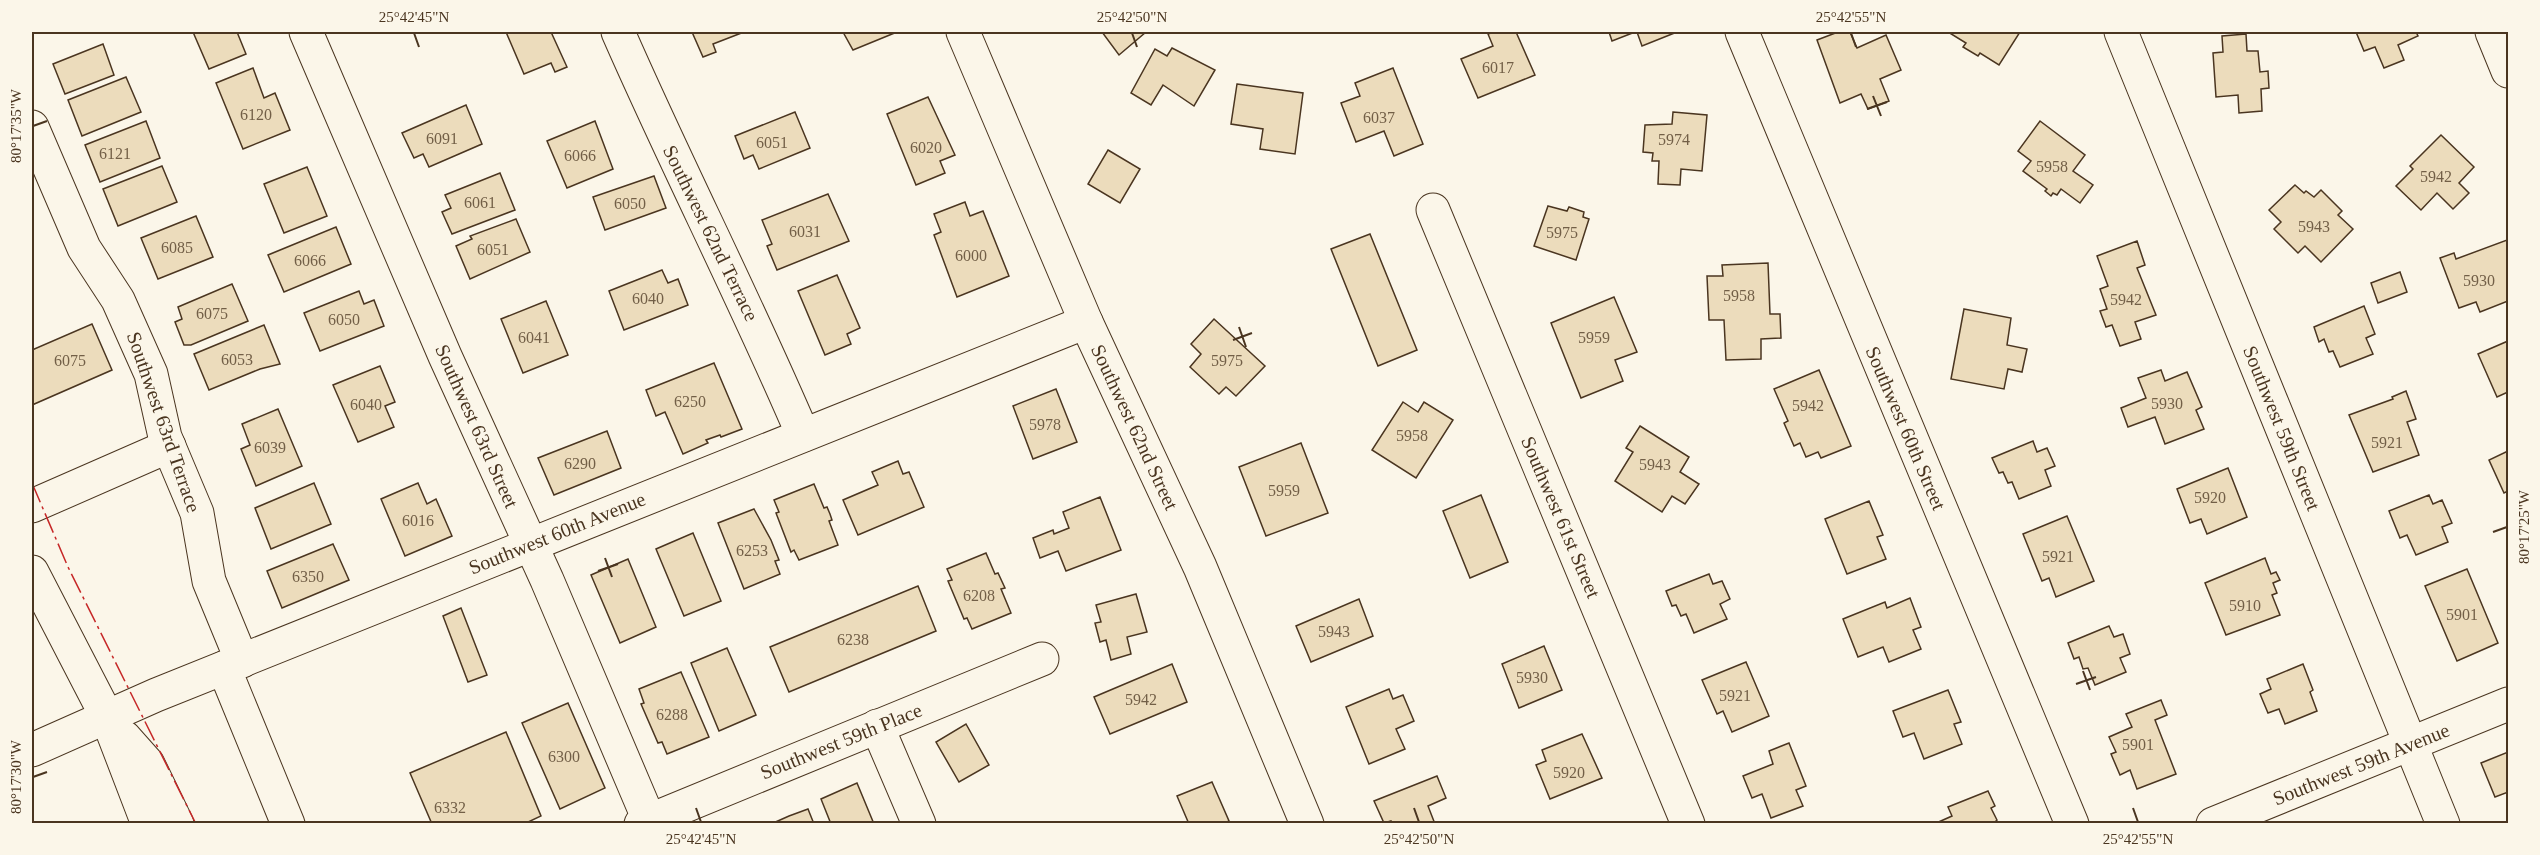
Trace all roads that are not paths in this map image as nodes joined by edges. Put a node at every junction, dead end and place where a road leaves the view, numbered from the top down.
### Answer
1 (306, 32) edge
2 (618, 32) edge
3 (963, 32) edge
4 (1742, 32) edge
5 (2121, 32) edge
6 (2492, 32) edge
7 (2508, 71) edge
8 (32, 127) edge
9 (1433, 210) dead end
10 (1086, 322) junction
11 (803, 435) junction
12 (169, 446) junction
13 (32, 506) edge
14 (531, 544) junction
15 (32, 572) edge
16 (1042, 659) dead end
17 (233, 665) junction
18 (2508, 704) edge
19 (106, 717) junction
20 (877, 726) junction
21 (2410, 744) junction
22 (32, 750) edge
23 (645, 822) edge
24 (148, 824) edge
25 (177, 824) edge
26 (288, 824) edge
27 (919, 824) edge
28 (1307, 824) edge
29 (1688, 824) edge
30 (2072, 824) edge
31 (2213, 824) edge
32 (2443, 824) edge

1 - 14 street, Southwest 63rd Street
2 - 11 street, Southwest 62nd Terrace
3 - 10 street, Southwest 62nd Street
4 - 30 street, Southwest 60th Street
5 - 21 street, Southwest 59th Street
6 - 7 street
8 - 12 street, Southwest 63rd Terrace
9 - 29 street, Southwest 61st Street
10 - 11 street, Southwest 60th Avenue
10 - 28 street, Southwest 62nd Street
11 - 14 street, Southwest 60th Avenue
12 - 13 street
12 - 17 street, Southwest 63rd Terrace
14 - 17 street, Southwest 60th Avenue
14 - 23 street, Southwest 63rd Street
15 - 19 street
16 - 20 street, Southwest 59th Place
17 - 19 street, Southwest 60th Avenue
17 - 26 street, Southwest 63rd Terrace
18 - 21 street, Southwest 59th Avenue
19 - 22 street, Southwest 60th Avenue
19 - 24 street
19 - 25 street
20 - 23 street, Southwest 59th Place
20 - 27 street
21 - 31 street, Southwest 59th Avenue
21 - 32 street, Southwest 59th Street

